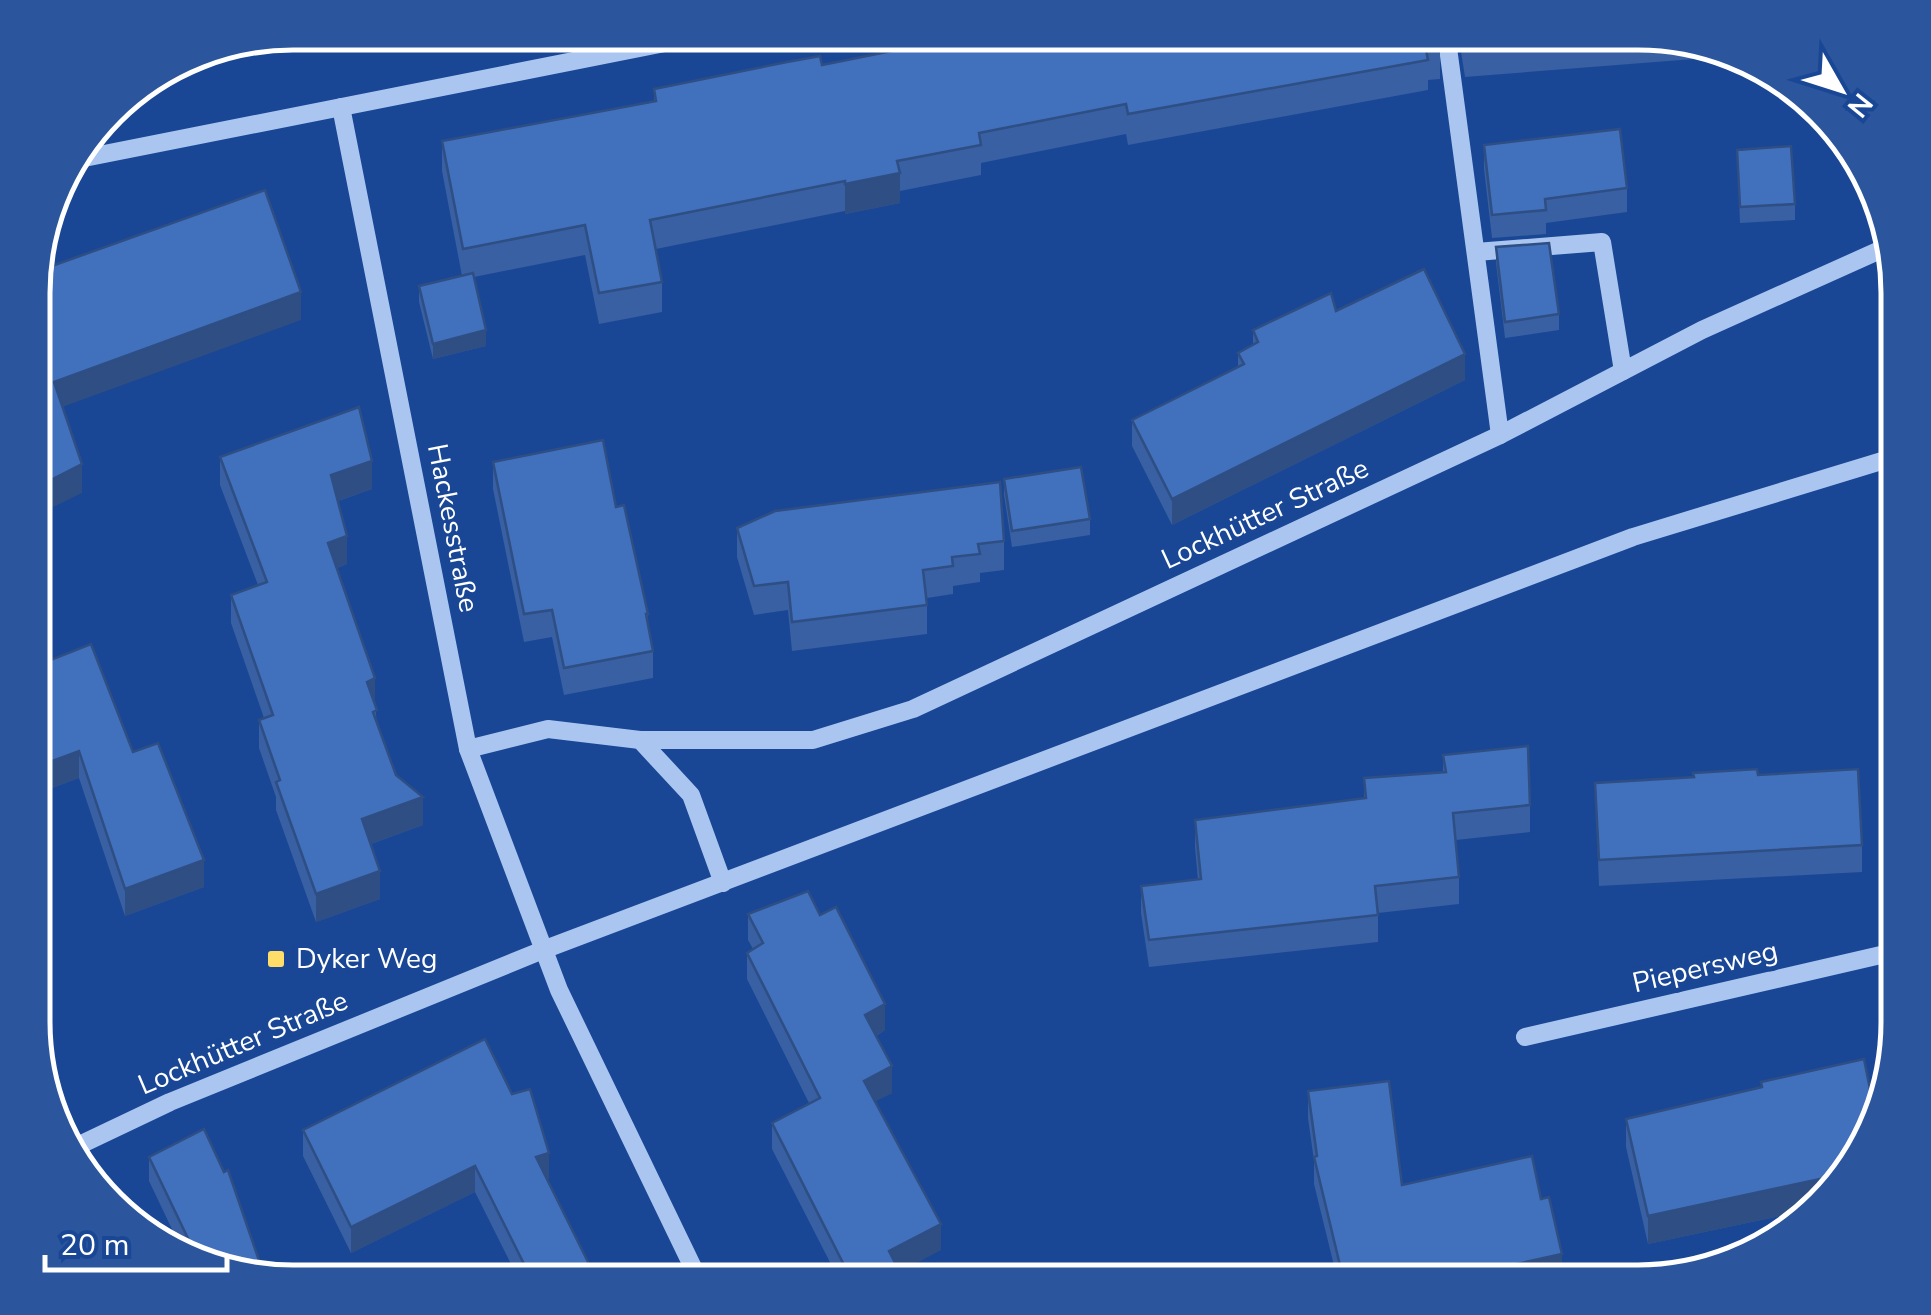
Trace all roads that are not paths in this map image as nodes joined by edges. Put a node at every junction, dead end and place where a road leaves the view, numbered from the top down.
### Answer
1 (629, 50) edge
2 (1448, 51) edge
3 (342, 107) junction
4 (92, 156) edge
5 (1476, 252) junction
6 (1877, 252) edge
7 (1623, 371) junction
8 (1500, 435) junction
9 (1880, 462) edge
10 (640, 740) junction
11 (468, 749) junction
12 (723, 883) junction
13 (544, 950) junction
14 (1880, 954) edge
15 (1525, 1037) dead end
16 (83, 1143) edge
17 (691, 1264) edge

1 - 3 street
2 - 5 street
3 - 4 street
3 - 11 street, Hackesstraße
5 - 7 street
5 - 8 street
6 - 7 street, Lockhütter Straße
7 - 8 street, Lockhütter Straße
8 - 10 street, Lockhütter Straße
9 - 12 street, Lockhütter Straße
10 - 11 street, Lockhütter Straße
10 - 12 street
11 - 13 street, Hackesstraße
12 - 13 street, Lockhütter Straße
13 - 16 street, Lockhütter Straße
13 - 17 street
14 - 15 street, Piepersweg

